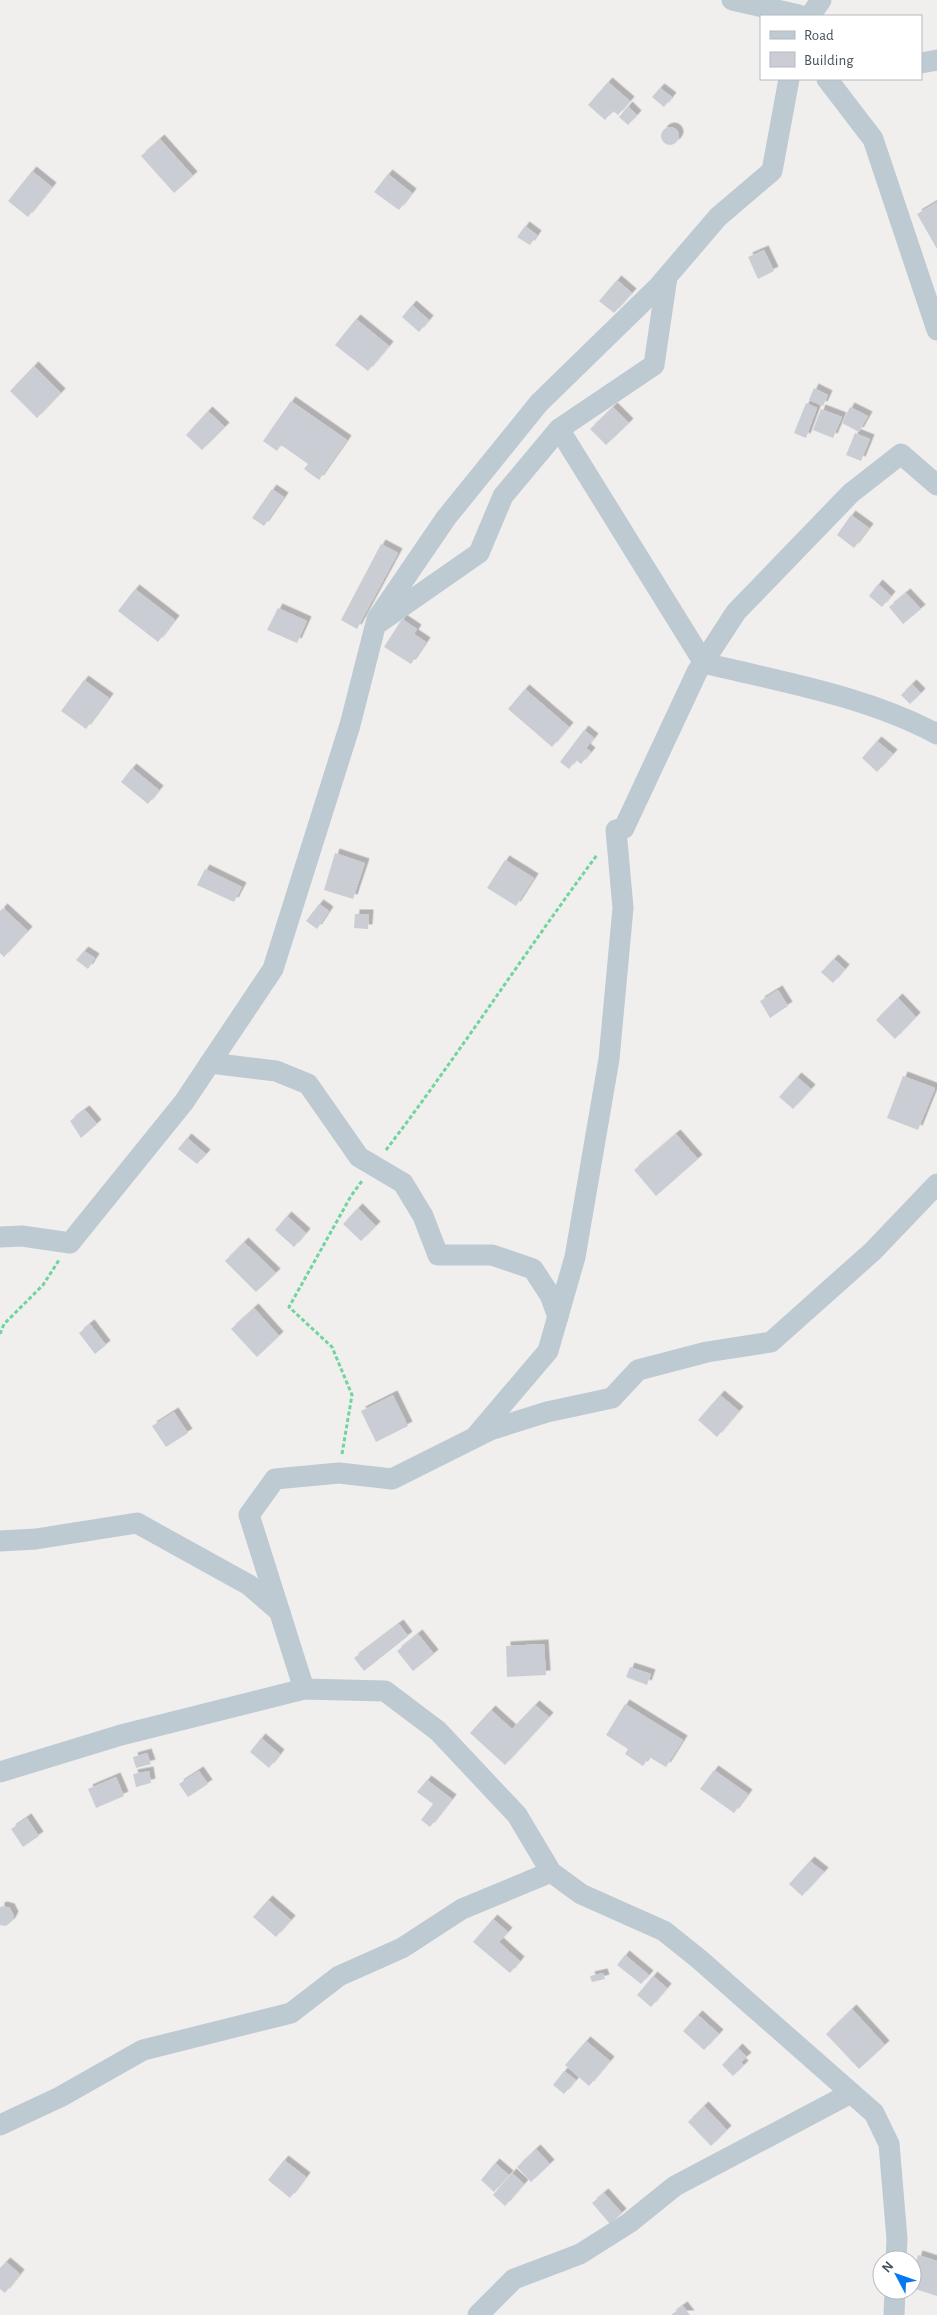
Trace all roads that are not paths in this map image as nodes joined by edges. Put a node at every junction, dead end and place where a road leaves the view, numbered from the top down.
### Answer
1 (732, 0) edge
2 (821, 0) edge
3 (801, 12) edge
4 (937, 60) edge
5 (922, 63) edge
6 (789, 80) edge
7 (828, 80) edge
8 (667, 277) junction
9 (937, 330) edge
10 (559, 430) junction
11 (937, 485) edge
12 (375, 626) junction
13 (704, 663) junction
14 (937, 734) edge
15 (210, 1063) junction
16 (937, 1184) edge
17 (0, 1237) edge
18 (558, 1317) junction
19 (475, 1437) junction
20 (0, 1541) edge
21 (280, 1612) junction
22 (304, 1690) junction
23 (0, 1772) edge
24 (551, 1872) junction
25 (851, 2093) junction
26 (0, 2125) edge
27 (896, 2250) edge
28 (895, 2300) edge
29 (478, 2315) edge
30 (894, 2315) edge

1 - 3 street
2 - 3 street
4 - 5 street
6 - 8 street
7 - 9 street
8 - 10 street
8 - 12 street
10 - 12 street
10 - 13 street
11 - 13 street
12 - 15 street
13 - 14 street
13 - 18 street
15 - 17 street
15 - 18 street
16 - 19 street
18 - 19 street
19 - 21 street
20 - 21 street
21 - 22 street
22 - 23 street
22 - 24 street
24 - 25 street
24 - 26 street
25 - 27 street
25 - 29 street
28 - 30 street

